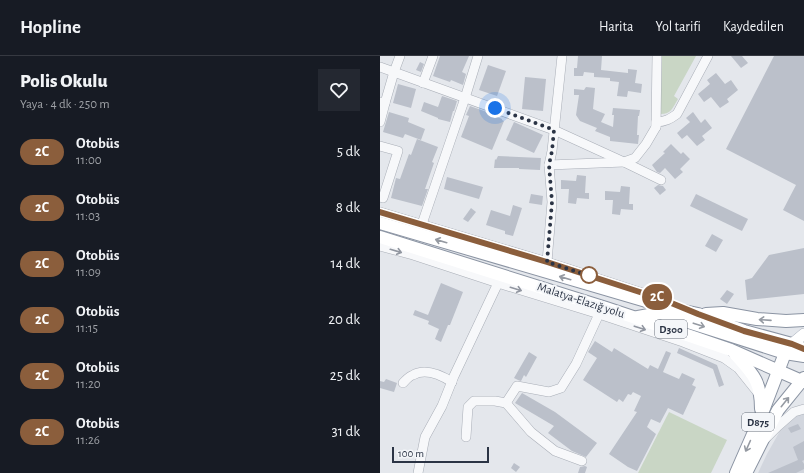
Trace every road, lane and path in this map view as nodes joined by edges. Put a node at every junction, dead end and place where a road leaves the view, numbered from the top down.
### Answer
1 (400, 56) edge
2 (433, 56) edge
3 (478, 56) edge
4 (562, 56) edge
5 (657, 56) edge
6 (708, 56) edge
7 (380, 67) edge
8 (394, 72) junction
9 (424, 82) junction
10 (465, 98) junction
11 (382, 103) edge
12 (380, 122) edge
13 (656, 127) junction
14 (554, 130) junction
15 (380, 146) edge
16 (624, 162) junction
17 (549, 165) junction
18 (661, 180) dead end
19 (380, 197) edge
20 (380, 212) edge
21 (380, 223) edge
22 (422, 224) junction
23 (380, 237) edge
24 (380, 246) edge
25 (412, 255) junction
26 (547, 262) junction
27 (498, 283) junction
28 (536, 286) junction
29 (664, 300) joint
30 (599, 314) junction
31 (698, 314) junction
32 (634, 317) junction
33 (804, 320) edge
34 (804, 334) edge
35 (784, 347) junction
36 (804, 349) edge
37 (731, 350) junction
38 (804, 356) edge
39 (804, 362) edge
40 (778, 370) junction
41 (803, 381) edge
42 (452, 382) junction
43 (404, 383) dead end
44 (761, 397) junction
45 (506, 403) junction
46 (804, 409) edge
47 (761, 416) junction
48 (466, 437) dead end
49 (760, 445) junction
50 (582, 461) dead end
51 (418, 473) edge
52 (736, 473) edge
53 (746, 473) edge

1 - 8 street
2 - 9 street
3 - 10 street
4 - 14 street
5 - 13 street
6 - 13 street
7 - 8 street
8 - 9 street
8 - 11 street
9 - 10 street
10 - 14 street
10 - 22 street
11 - 12 street
13 - 16 street
14 - 16 street
14 - 17 street
15 - 19 street
16 - 17 street
16 - 18 street
17 - 26 street
20 - 22 street
31 -> 21 highway, Malatya-Elazığ yolu / D300
22 - 26 street
23 - 28 highway, Malatya-Elazığ yolu / D300
24 -> 25 street
25 - 27 street
25 - 28 street
26 - 29 street
27 -> 30 street
27 - 42 street
28 - 32 highway, Malatya-Elazığ yolu / D300
29 - 31 highway
30 -> 44 street
30 - 45 street
33 -> 31 highway
31 - 35 highway, Malatya-Elazığ yolu / D300
32 -> 35 highway
32 - 37 highway, Malatya-Elazığ yolu / D300
34 - 35 main road
35 - 36 highway, D300
35 - 38 highway
35 - 40 highway
37 - 40 highway, Malatya-Elazığ yolu / D300
37 - 44 highway
39 - 40 highway
40 - 41 highway, Malatya-Elazığ yolu / D300
40 - 47 highway, D875
49 -> 41 highway, D875
42 - 43 street
42 - 51 street
44 - 47 highway
45 - 48 street
45 - 50 street
46 - 49 street
47 -> 52 highway, D875
49 - 53 highway, D875

